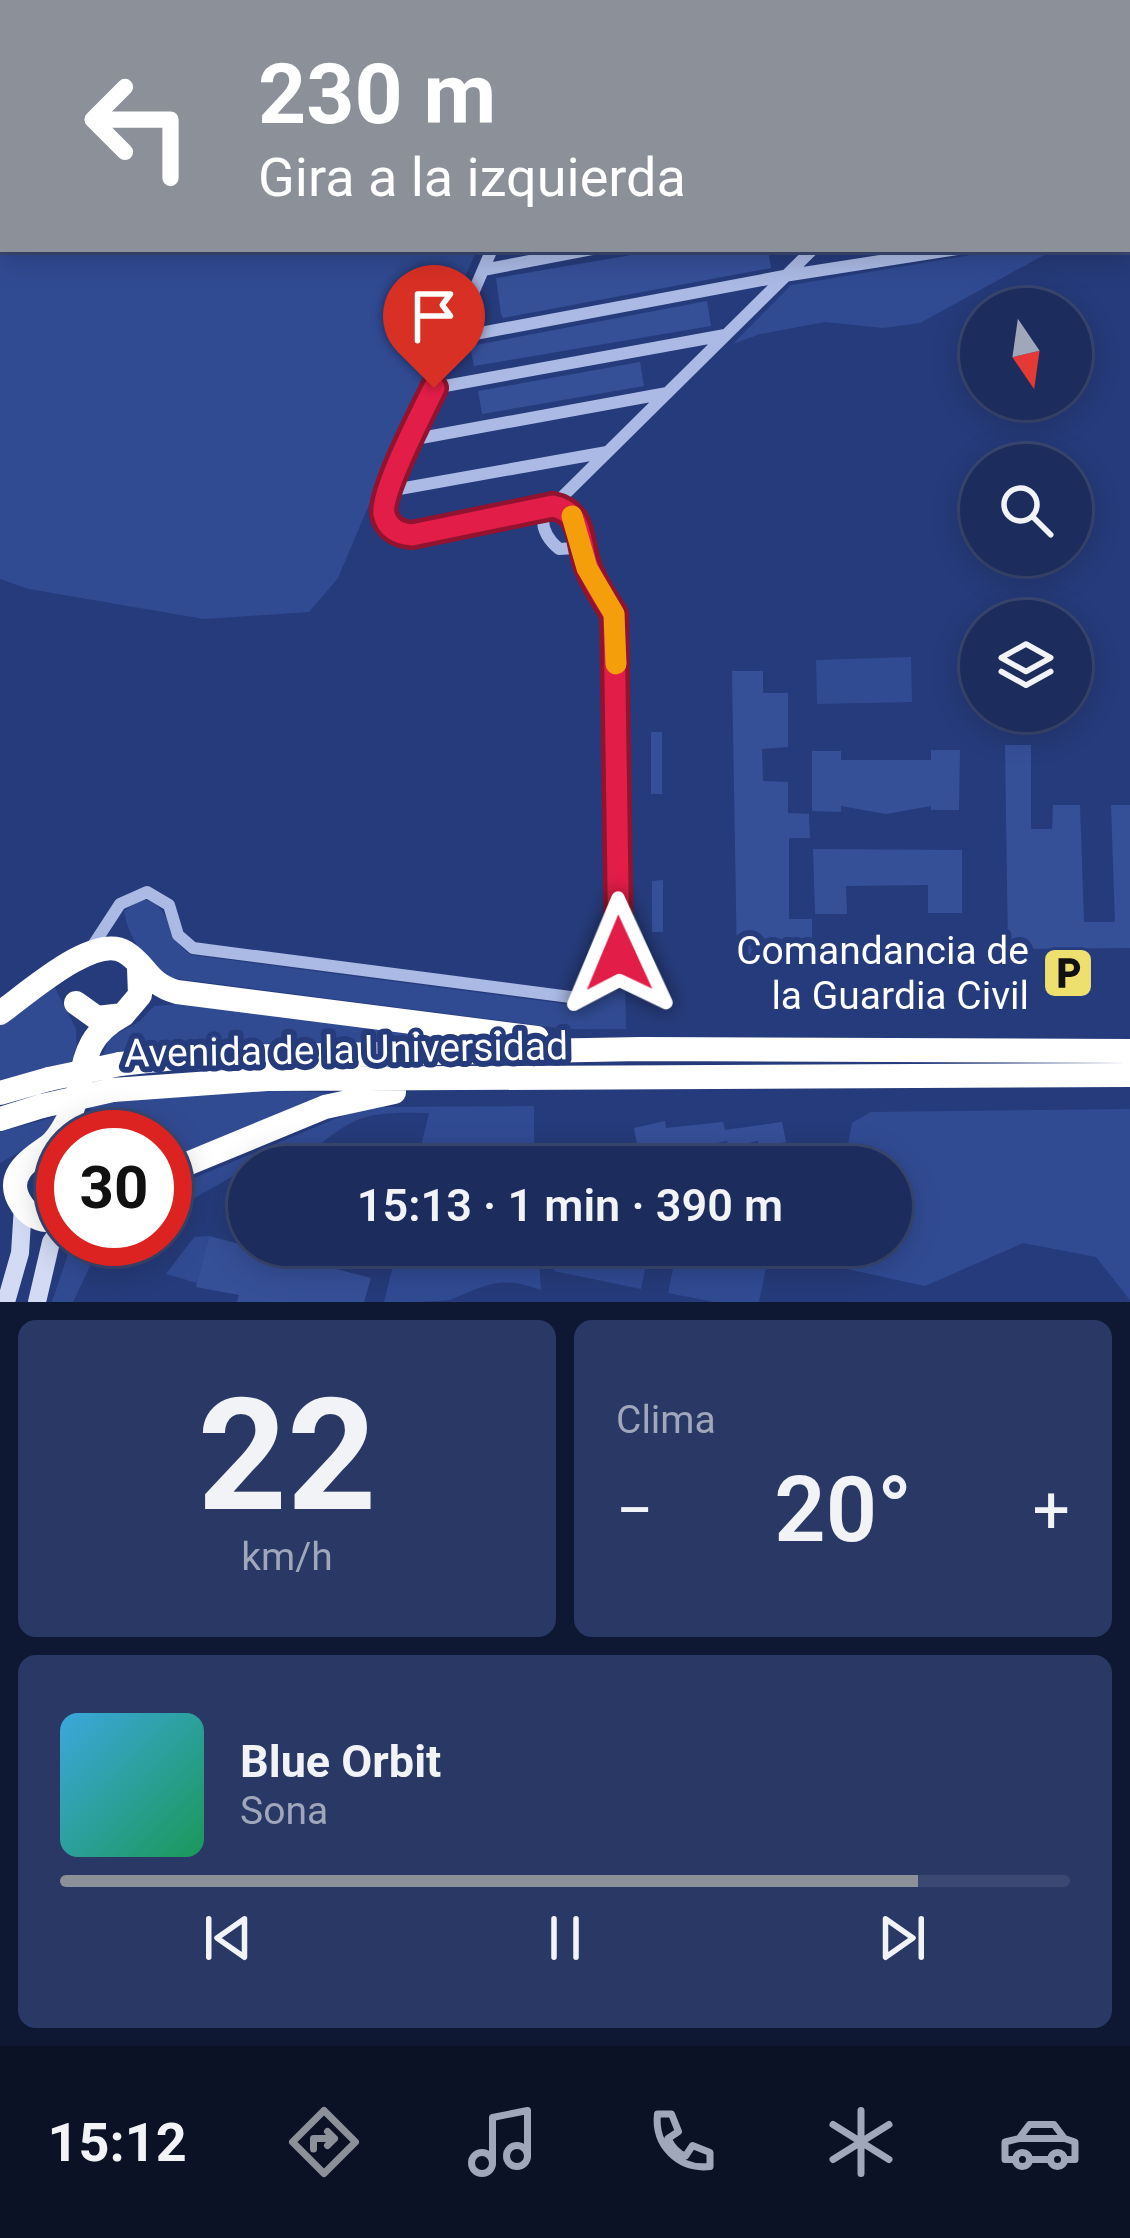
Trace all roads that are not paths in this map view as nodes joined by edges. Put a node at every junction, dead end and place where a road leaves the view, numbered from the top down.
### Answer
1 (492, 252) edge
2 (501, 252) edge
3 (576, 252) edge
4 (810, 252) edge
5 (938, 252) edge
6 (524, 262) junction
7 (483, 270) junction
8 (784, 276) junction
9 (732, 286) junction
10 (750, 310) junction
11 (726, 335) junction
12 (454, 338) junction
13 (434, 388) junction
14 (668, 393) junction
15 (410, 440) junction
16 (608, 452) junction
17 (388, 490) junction
18 (573, 490) junction
19 (568, 511) junction
20 (546, 514) junction
21 (580, 541) junction
22 (563, 550) junction
23 (587, 568) junction
24 (111, 922) junction
25 (86, 954) junction
26 (133, 961) junction
27 (76, 1003) junction
28 (0, 1013) edge
29 (123, 1015) junction
30 (88, 1045) junction
31 (641, 1049) junction
32 (1130, 1051) edge
33 (1130, 1075) edge
34 (486, 1080) junction
35 (0, 1093) edge
36 (75, 1110) edge
37 (0, 1119) edge
38 (36, 1157) edge
39 (192, 1162) edge
40 (13, 1191) edge
41 (36, 1216) edge
42 (45, 1266) edge
43 (6, 1302) edge
44 (37, 1302) edge

1 - 7 street
2 - 6 street
3 - 6 street
4 - 8 street
5 - 8 street
6 - 7 street
7 - 12 street
8 - 9 street
8 - 10 street
9 - 10 street
9 - 12 street
10 - 11 street
11 - 13 street
11 - 14 street
12 - 13 street
13 - 15 street
14 - 15 street
14 - 16 street
15 - 17 street
16 - 17 street
16 - 18 street
17 - 20 street
18 - 19 street
18 - 20 street
19 - 20 street
19 - 21 street
20 - 22 street
21 - 22 street
21 - 23 street
22 - 23 street
23 - 24 street
24 - 25 street
24 - 26 street
25 - 26 highway
25 - 27 highway
25 - 28 highway
26 - 29 highway
26 - 31 highway
27 - 29 highway
27 - 30 highway
29 - 30 highway
30 - 36 highway
31 - 32 highway, Avenida de la Universidad
31 - 35 highway, Avenida de la Universidad, bridge
33 - 34 highway, Avenida de la Universidad
34 - 37 highway, Avenida de la Universidad, bridge
34 - 39 highway
38 - 40 highway
40 - 41 highway
40 - 43 main road
42 - 44 main road

